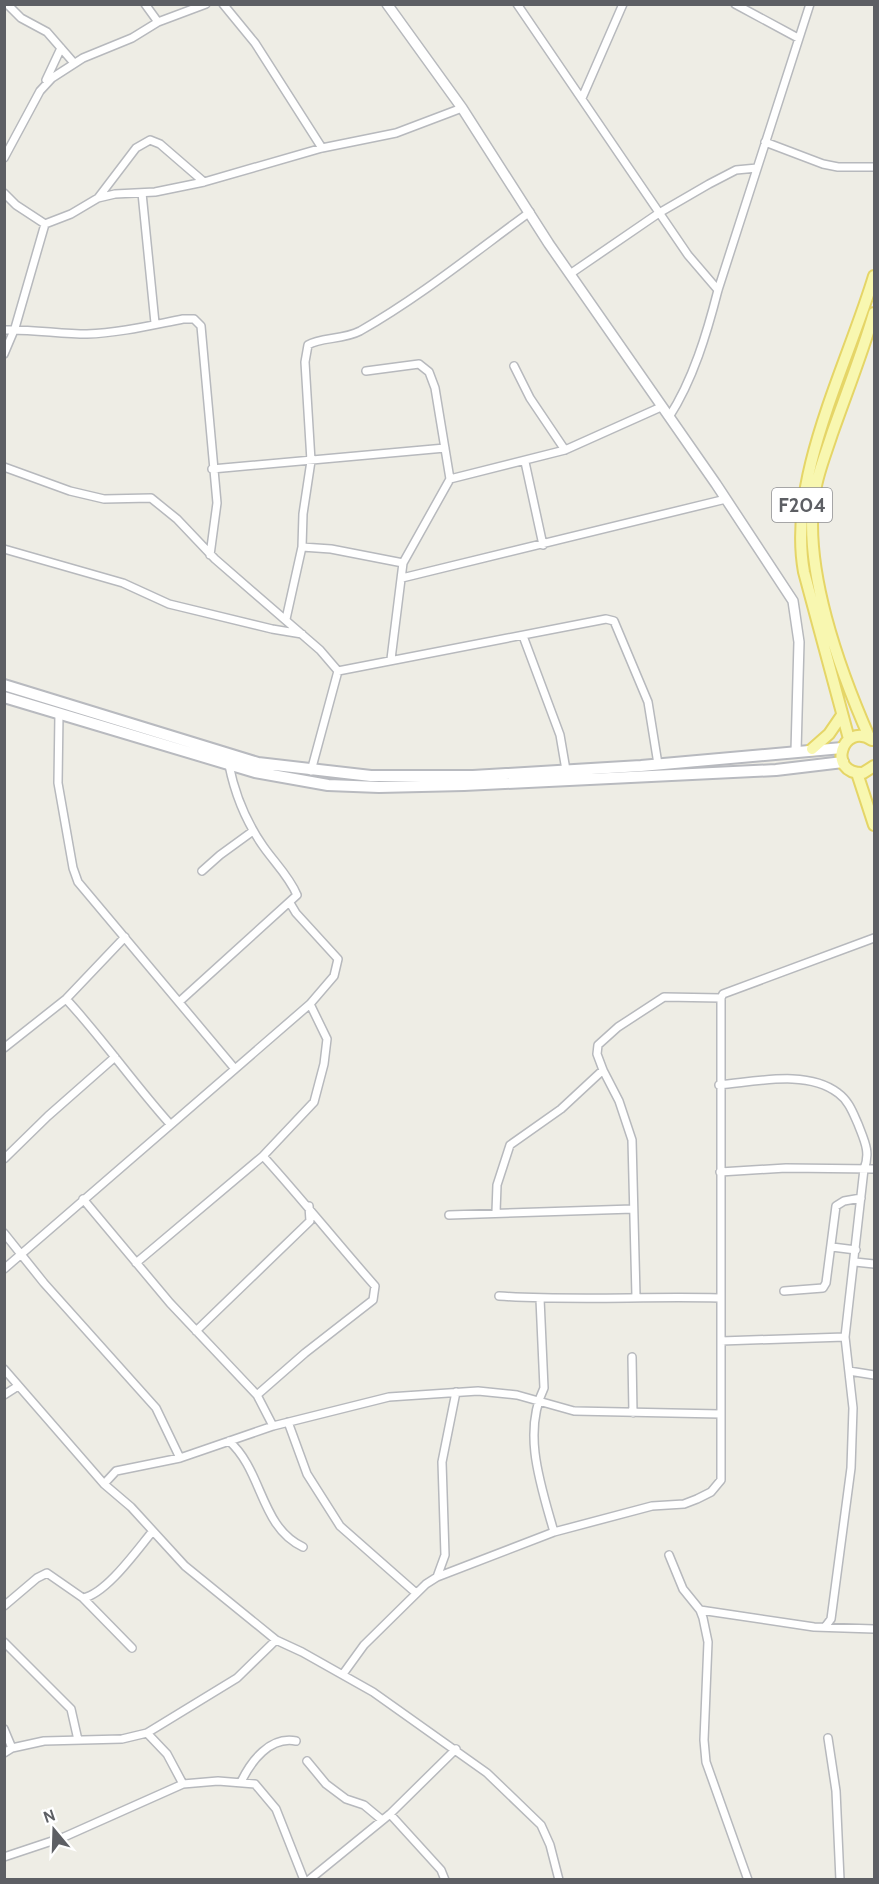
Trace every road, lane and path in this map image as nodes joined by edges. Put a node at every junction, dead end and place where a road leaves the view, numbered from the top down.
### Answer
1 (7, 4) edge
2 (145, 4) edge
3 (206, 4) edge
4 (223, 4) edge
5 (387, 4) edge
6 (517, 4) edge
7 (623, 4) edge
8 (735, 4) edge
9 (810, 4) edge
10 (159, 22) junction
11 (798, 38) junction
12 (61, 48) junction
13 (74, 63) junction
14 (40, 91) junction
15 (582, 98) junction
16 (462, 108) junction
17 (765, 142) junction
18 (322, 148) junction
19 (4, 158) edge
20 (874, 167) edge
21 (757, 168) junction
22 (204, 182) junction
23 (4, 193) edge
24 (142, 193) junction
25 (98, 198) junction
26 (530, 212) junction
27 (659, 213) junction
28 (45, 224) junction
29 (570, 274) junction
30 (874, 276) edge
31 (718, 290) junction
32 (874, 319) edge
33 (155, 323) junction
34 (15, 328) junction
35 (4, 330) edge
36 (4, 354) edge
37 (514, 366) dead end
38 (366, 371) dead end
39 (661, 407) junction
40 (669, 417) junction
41 (445, 448) junction
42 (565, 450) junction
43 (311, 461) junction
44 (525, 462) junction
45 (4, 467) edge
46 (212, 470) junction
47 (450, 479) junction
48 (726, 499) junction
49 (543, 544) junction
50 (302, 548) junction
51 (4, 549) edge
52 (210, 555) junction
53 (403, 563) junction
54 (402, 578) junction
55 (286, 619) junction
56 (302, 633) junction
57 (523, 636) junction
58 (391, 659) junction
59 (338, 671) junction
60 (4, 684) edge
61 (4, 697) edge
62 (59, 714) junction
63 (842, 715) junction
64 (872, 741) edge
65 (846, 743) junction
66 (812, 748) junction
67 (796, 751) junction
68 (843, 762) junction
69 (658, 764) junction
70 (229, 765) junction
71 (567, 770) junction
72 (311, 771) junction
73 (874, 771) edge
74 (857, 773) junction
75 (874, 825) edge
76 (253, 831) junction
77 (202, 872) dead end
78 (290, 903) junction
79 (124, 937) junction
80 (874, 938) edge
81 (721, 998) junction
82 (66, 999) junction
83 (179, 1002) junction
84 (310, 1004) junction
85 (4, 1048) edge
86 (116, 1058) junction
87 (235, 1069) junction
88 (603, 1070) junction
89 (719, 1085) junction
90 (170, 1125) junction
91 (263, 1156) junction
92 (4, 1159) edge
93 (864, 1168) junction
94 (874, 1169) edge
95 (720, 1172) junction
96 (861, 1198) junction
97 (83, 1199) junction
98 (309, 1206) junction
99 (633, 1209) junction
100 (496, 1212) junction
101 (449, 1215) dead end
102 (4, 1233) edge
103 (832, 1248) junction
104 (856, 1250) junction
105 (23, 1254) junction
106 (855, 1262) junction
107 (136, 1263) junction
108 (874, 1264) edge
109 (4, 1269) edge
110 (784, 1291) dead end
111 (499, 1296) dead end
112 (636, 1296) junction
113 (719, 1298) junction
114 (540, 1299) junction
115 (196, 1331) junction
116 (845, 1336) junction
117 (721, 1341) junction
118 (632, 1358) dead end
119 (4, 1369) edge
120 (849, 1371) junction
121 (874, 1375) edge
122 (18, 1386) junction
123 (456, 1392) junction
124 (4, 1395) edge
125 (257, 1395) junction
126 (538, 1400) junction
127 (633, 1413) junction
128 (720, 1414) junction
129 (288, 1422) junction
130 (273, 1426) junction
131 (229, 1441) junction
132 (180, 1458) junction
133 (104, 1484) junction
134 (152, 1532) junction
135 (554, 1532) junction
136 (303, 1547) dead end
137 (669, 1555) dead end
138 (437, 1577) junction
139 (416, 1593) junction
140 (83, 1598) junction
141 (4, 1606) edge
142 (700, 1610) junction
143 (825, 1627) junction
144 (874, 1629) edge
145 (276, 1640) junction
146 (4, 1642) edge
147 (132, 1648) dead end
148 (343, 1674) junction
149 (4, 1729) edge
150 (147, 1733) junction
151 (828, 1738) dead end
152 (78, 1740) junction
153 (296, 1741) dead end
154 (12, 1748) junction
155 (456, 1749) junction
156 (4, 1753) edge
157 (307, 1761) dead end
158 (241, 1782) junction
159 (183, 1784) junction
160 (390, 1814) junction
161 (382, 1820) junction
162 (4, 1857) edge
163 (304, 1880) edge
164 (309, 1880) edge
165 (445, 1880) edge
166 (559, 1880) edge
167 (748, 1880) edge
168 (840, 1880) edge

1 - 12 street
2 - 10 street
3 - 10 street
4 - 18 street
5 - 16 street
6 - 15 street
7 - 15 street
8 - 11 street
9 - 11 street
10 - 13 street
11 - 17 street
12 - 13 street
12 - 14 street
13 - 14 street
14 - 19 street
15 - 27 street
16 - 18 street
16 - 26 street
17 - 20 street
17 - 21 street
18 - 22 street
21 - 27 street
21 - 31 street
22 - 24 street
22 - 25 street
23 - 28 street
24 - 25 street
24 - 33 street
25 - 28 street
26 - 29 street
26 - 43 street
27 - 29 street
27 - 31 street
28 - 34 street
29 - 39 street
30 - 63 main road, F204
31 - 40 street
32 - 64 main road, F204
33 - 34 street
33 - 46 street
34 - 35 street
34 - 36 street
37 - 42 street
38 - 41 street
39 - 40 street
39 - 42 street
40 - 48 street
41 - 43 street
41 - 47 street
42 - 44 street
43 - 46 street
43 - 50 street
44 - 47 street
44 - 49 street
45 - 52 street
46 - 52 street
47 - 53 street
48 - 49 street
48 - 67 street
49 - 54 street
50 - 53 street
50 - 55 street
51 - 56 street
52 - 55 street
53 - 54 street
54 - 58 street
55 - 56 street
56 - 59 street
57 - 58 street
57 - 69 street
57 - 71 street
58 - 59 street
59 - 72 street
60 - 72 main road
61 - 62 main road
62 - 70 main road
62 - 79 street
63 - 65 main road, F204
63 - 66 main road
64 - 65 main road, F204
65 - 66 main road
65 - 68 main road, F204
66 - 67 main road
67 - 69 main road
68 - 70 main road
68 - 74 main road
69 - 71 main road
70 - 76 street
71 - 72 main road
73 - 74 main road
74 - 75 main road
76 - 77 street
76 - 78 street
78 - 83 street
78 - 84 street
79 - 82 street
79 - 83 street
80 - 81 street
81 - 88 street
81 - 89 street
82 - 85 street
82 - 86 street
83 - 87 street
84 - 87 street
84 - 91 street
86 - 90 street
86 - 92 street
87 - 90 street
88 - 99 street
88 - 100 street
89 - 93 street
89 - 95 street
90 - 97 street
91 - 98 street
91 - 107 street
93 - 94 street
93 - 95 street
93 - 96 street
95 - 113 street
96 - 103 street
96 - 104 street
97 - 105 street
97 - 107 street
98 - 115 street
98 - 125 street
99 - 100 street
99 - 112 street
100 - 101 street
102 - 105 street
103 - 104 street
103 - 110 street
104 - 106 street
105 - 109 street
105 - 132 street
106 - 108 street
106 - 116 street
107 - 115 street
111 - 114 street
112 - 113 street
112 - 114 street
113 - 117 street
114 - 126 street
115 - 125 street
116 - 117 street
116 - 120 street
117 - 128 street
118 - 127 street
119 - 122 street
120 - 121 street
120 - 143 street
122 - 124 street
122 - 133 street
123 - 126 street
123 - 129 street
123 - 138 street
125 - 130 street
126 - 127 street
126 - 135 street
127 - 128 street
128 - 135 street
129 - 130 street
129 - 139 street
130 - 131 street
131 - 132 street
131 - 136 street
132 - 133 street
133 - 134 street
134 - 140 street
134 - 145 street
135 - 138 street
137 - 142 street
138 - 139 street
139 - 148 street
140 - 141 street
140 - 147 street
142 - 143 street
142 - 167 street
143 - 144 street
145 - 148 street
145 - 150 street
146 - 152 street
148 - 155 street
149 - 154 street
150 - 152 street
150 - 159 street
151 - 168 street
152 - 154 street
153 - 158 street
154 - 156 street
155 - 160 street
155 - 166 street
157 - 161 street
158 - 159 street
158 - 163 street
159 - 162 street
160 - 161 street
160 - 165 street
161 - 164 street

